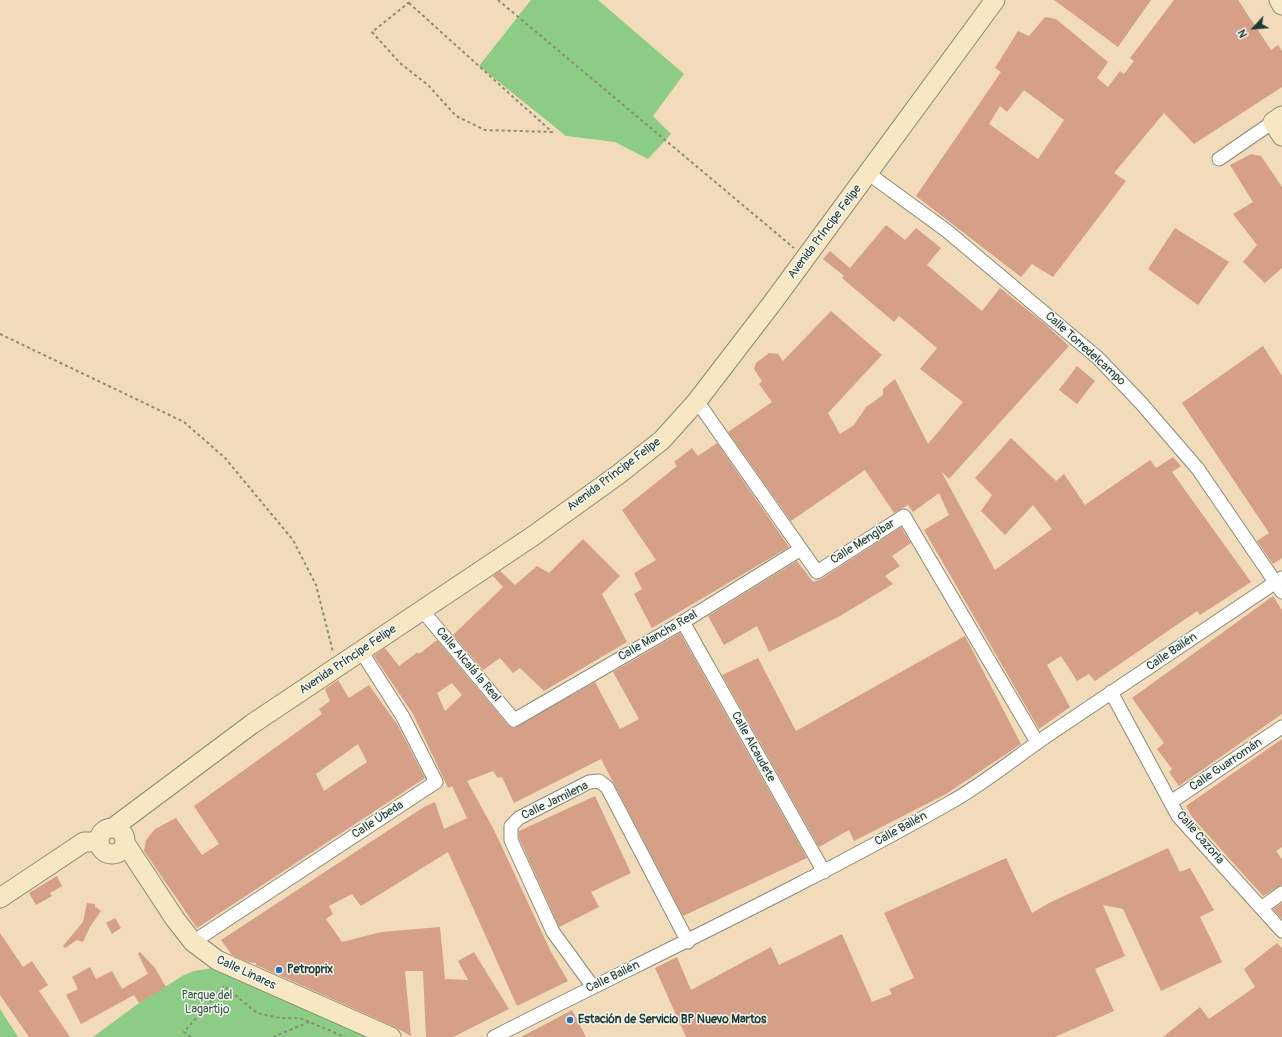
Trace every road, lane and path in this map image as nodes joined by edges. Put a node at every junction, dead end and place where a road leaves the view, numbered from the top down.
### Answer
1 (412, 0) edge
2 (498, 0) edge
3 (995, 0) edge
4 (1279, 0) edge
5 (409, 3) junction
6 (1282, 5) edge
7 (1279, 125) edge
8 (1219, 159) dead end
9 (869, 174) junction
10 (806, 258) junction
11 (0, 334) edge
12 (697, 401) junction
13 (802, 550) junction
14 (1280, 584) edge
15 (422, 610) junction
16 (683, 622) junction
17 (361, 651) junction
18 (337, 667) junction
19 (1111, 692) junction
20 (514, 720) joint
21 (1282, 727) edge
22 (1037, 742) junction
23 (1171, 802) junction
24 (114, 827) junction
25 (99, 842) junction
26 (125, 843) junction
27 (824, 872) junction
28 (1282, 893) edge
29 (0, 898) edge
30 (1261, 908) junction
31 (1282, 931) edge
32 (193, 942) junction
33 (688, 942) junction
34 (593, 987) junction
35 (309, 1022) junction
36 (191, 1037) edge
37 (272, 1037) edge
38 (345, 1037) edge
39 (391, 1037) edge
40 (494, 1037) edge

1 - 5 path
2 - 10 path
3 - 9 main road, Avenida Príncipe Felipe
4 - 6 main road
5 - 5 path
7 - 8 street
9 - 10 main road, Avenida Príncipe Felipe
9 - 14 street, Calle Torredelcampo
10 - 12 main road, Avenida Príncipe Felipe
11 - 18 path
12 - 13 street, Calle Mengíbar
12 - 15 main road, Avenida Príncipe Felipe
13 - 16 street, Calle Mancha Real
13 - 22 street, Calle Mengíbar
14 - 19 street, Calle Bailén
15 - 17 main road, Avenida Príncipe Felipe
15 - 20 street, Calle Alcalá la Real
16 - 20 street, Calle Mancha Real
16 - 27 street, Calle Alcaudete
17 - 18 main road, Avenida Príncipe Felipe
17 - 32 street, Calle Úbeda
18 - 24 main road, Avenida Príncipe Felipe
19 - 22 street, Calle Bailén
19 - 23 street, Calle Cazorla
21 - 23 street, Calle Guarromán
22 - 27 street, Calle Bailén
23 - 30 street, Calle Cazorla
24 - 25 main road
24 - 26 main road
25 - 26 main road
25 - 29 main road
26 - 32 main road, Calle Linares
27 - 33 street, Calle Bailén
28 - 30 street
30 - 31 street, Calle Cazorla
32 - 39 main road, Calle Linares
33 - 34 street, Calle Bailén
33 - 34 street, Calle Jamilena
34 - 40 street, Calle Bailén
35 - 36 path
35 - 37 path
35 - 38 path

